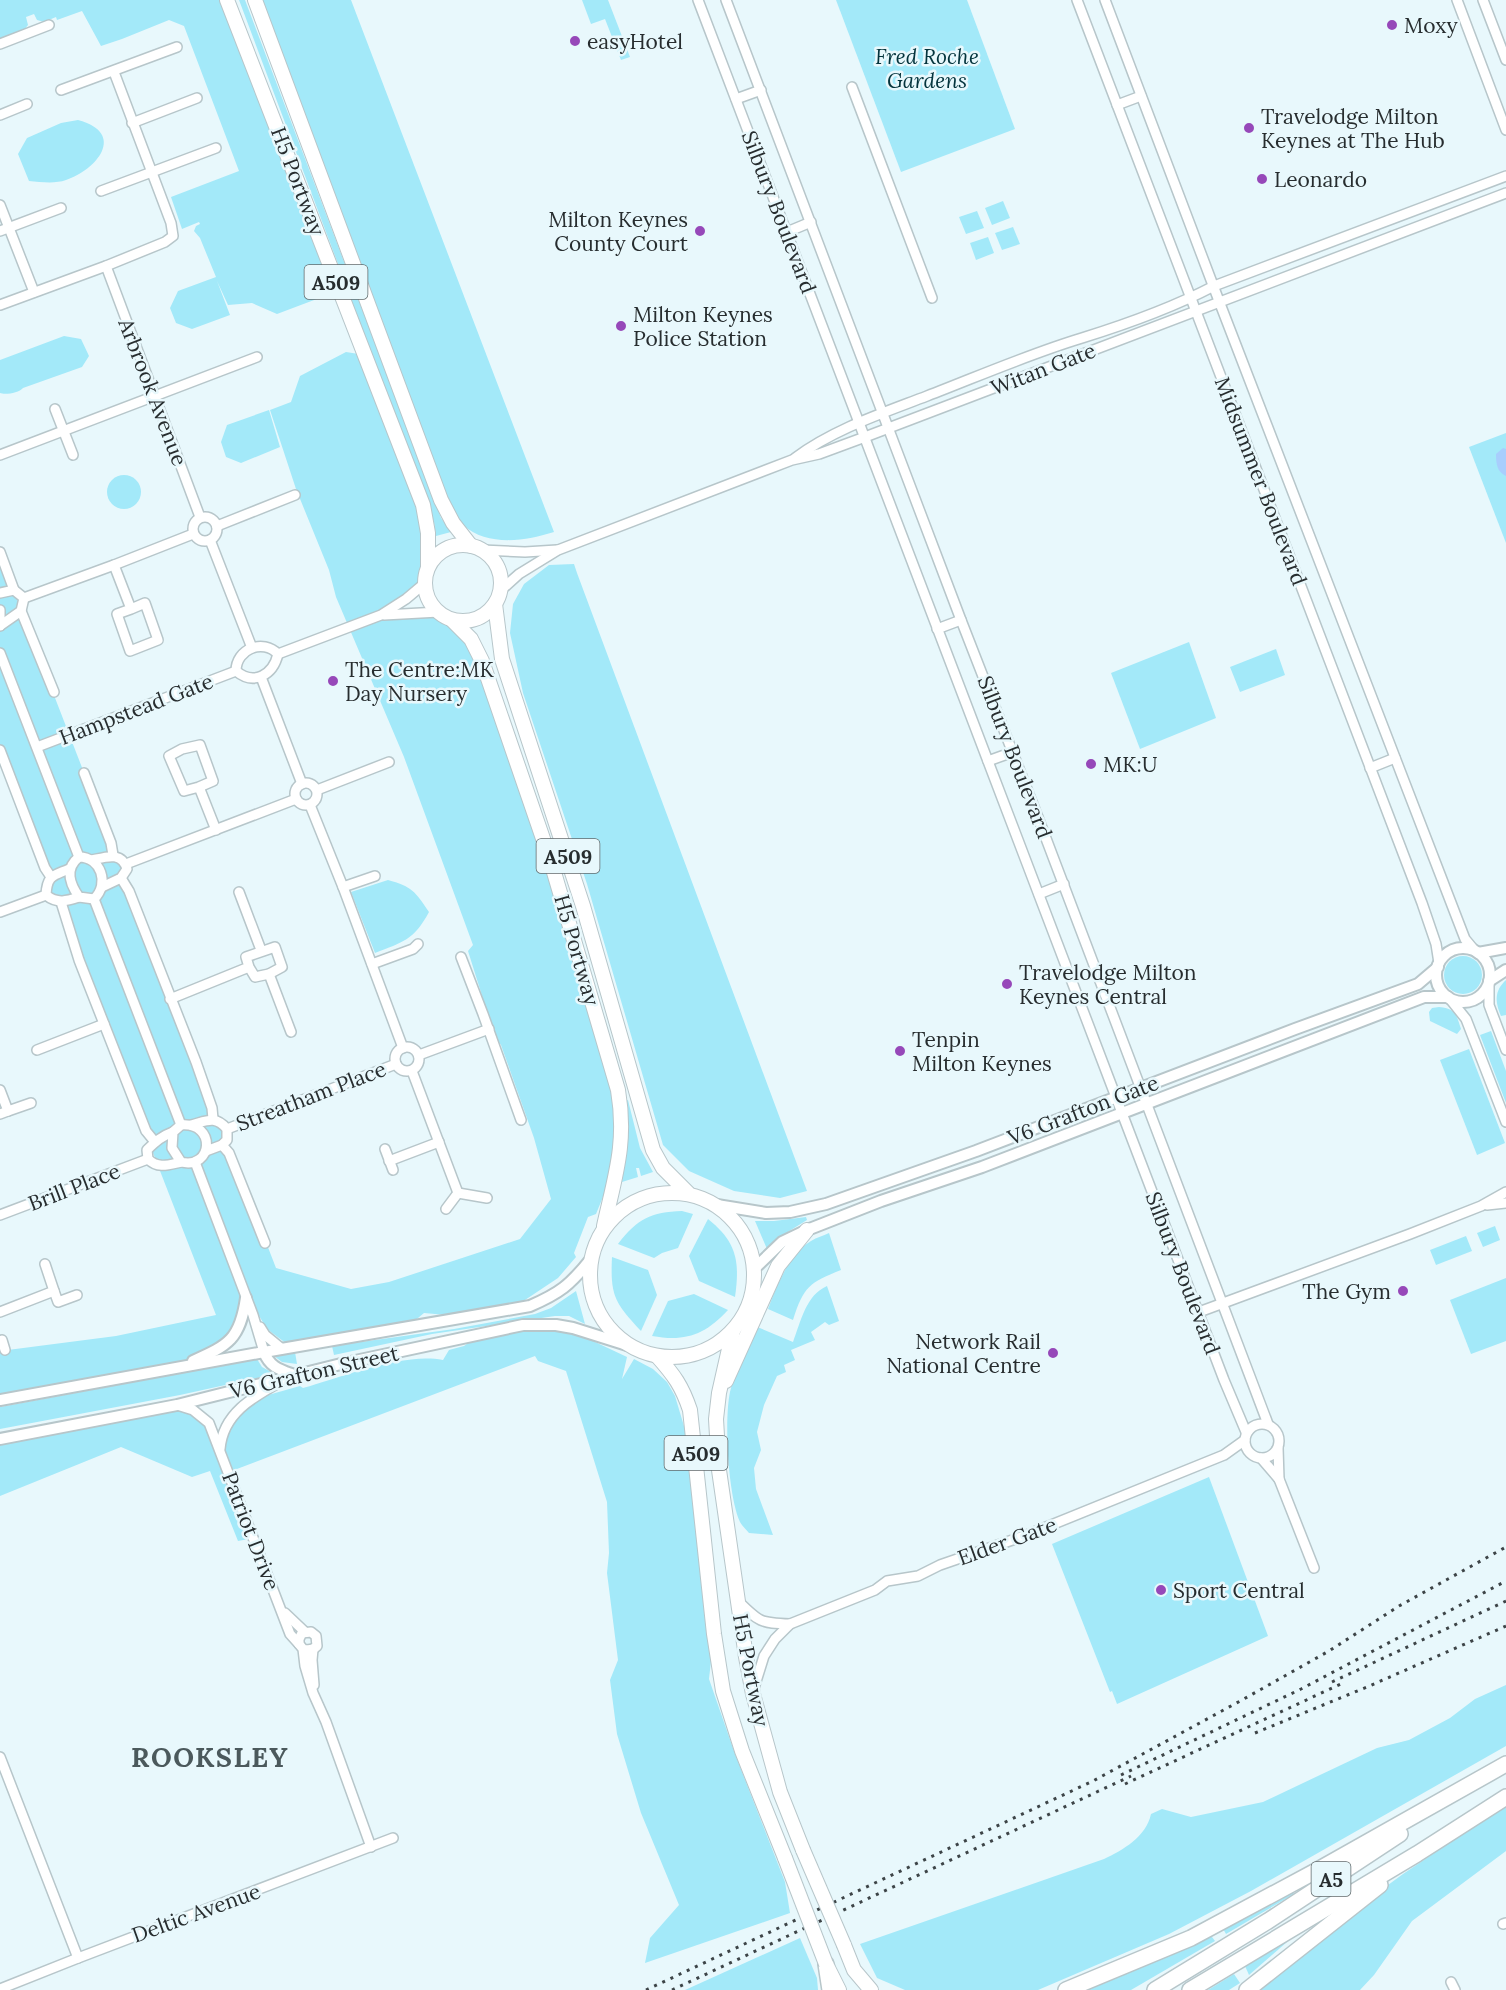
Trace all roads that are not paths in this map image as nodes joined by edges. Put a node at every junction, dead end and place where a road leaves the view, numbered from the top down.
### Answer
1 (227, 0) edge
2 (255, 0) edge
3 (698, 0) edge
4 (726, 0) edge
5 (1077, 0) edge
6 (1105, 0) edge
7 (1456, 0) edge
8 (1483, 0) edge
9 (31, 19) dead end
10 (49, 25) dead end
11 (35, 30) junction
12 (0, 44) edge
13 (177, 47) dead end
14 (1506, 60) edge
15 (114, 72) junction
16 (852, 87) dead end
17 (61, 90) dead end
18 (760, 90) junction
19 (1141, 96) junction
20 (197, 98) dead end
21 (736, 99) junction
22 (27, 104) dead end
23 (1117, 105) junction
24 (0, 115) edge
25 (132, 123) junction
26 (1506, 130) edge
27 (216, 148) dead end
28 (152, 172) junction
29 (1506, 176) edge
30 (101, 192) dead end
31 (1506, 193) edge
32 (0, 205) edge
33 (61, 208) dead end
34 (811, 222) junction
35 (4, 229) edge
36 (787, 232) junction
37 (106, 266) junction
38 (1214, 286) junction
39 (34, 292) junction
40 (932, 298) dead end
41 (1191, 298) junction
42 (1219, 301) junction
43 (0, 305) edge
44 (1196, 311) junction
45 (256, 357) dead end
46 (155, 397) junction
47 (55, 409) dead end
48 (884, 412) junction
49 (860, 423) junction
50 (889, 427) junction
51 (64, 431) junction
52 (865, 437) junction
53 (0, 455) edge
54 (73, 455) dead end
55 (792, 460) junction
56 (295, 495) dead end
57 (200, 518) junction
58 (217, 526) junction
59 (193, 534) junction
60 (210, 540) junction
61 (476, 548) junction
62 (558, 550) junction
63 (0, 552) edge
64 (114, 566) junction
65 (429, 567) junction
66 (425, 583) junction
67 (14, 590) junction
68 (0, 594) edge
69 (498, 597) junction
70 (24, 598) junction
71 (130, 609) junction
72 (0, 610) edge
73 (21, 611) junction
74 (439, 612) junction
75 (381, 615) junction
76 (452, 620) junction
77 (961, 620) junction
78 (1, 626) edge
79 (938, 628) junction
80 (252, 648) junction
81 (0, 653) edge
82 (278, 654) junction
83 (236, 671) junction
84 (261, 677) junction
85 (54, 692) dead end
86 (37, 747) junction
87 (0, 750) edge
88 (1013, 752) junction
89 (1395, 758) junction
90 (988, 761) junction
91 (389, 762) dead end
92 (1370, 768) junction
93 (84, 773) dead end
94 (302, 784) junction
95 (199, 787) junction
96 (317, 790) junction
97 (296, 799) junction
98 (310, 805) junction
99 (216, 831) junction
100 (113, 855) junction
101 (79, 857) junction
102 (92, 860) junction
103 (126, 864) junction
104 (69, 869) junction
105 (51, 876) junction
106 (375, 876) dead end
107 (121, 878) junction
108 (1064, 884) junction
109 (102, 887) junction
110 (343, 887) junction
111 (239, 892) dead end
112 (1039, 894) junction
113 (46, 895) junction
114 (79, 897) junction
115 (94, 899) junction
116 (61, 902) junction
117 (0, 912) edge
118 (418, 944) dead end
119 (1506, 948) edge
120 (261, 950) junction
121 (1477, 952) junction
122 (461, 957) dead end
123 (372, 964) junction
124 (1438, 965) junction
125 (249, 967) junction
126 (1506, 970) edge
127 (269, 974) junction
128 (1489, 982) junction
129 (1449, 998) junction
130 (170, 999) junction
131 (104, 1024) junction
132 (489, 1029) junction
133 (291, 1032) dead end
134 (403, 1048) junction
135 (37, 1050) dead end
136 (1506, 1050) edge
137 (419, 1055) junction
138 (396, 1064) junction
139 (412, 1071) junction
140 (1141, 1088) junction
141 (0, 1090) edge
142 (1116, 1098) junction
143 (31, 1103) dead end
144 (1147, 1104) junction
145 (4, 1112) edge
146 (1122, 1113) junction
147 (213, 1119) junction
148 (520, 1120) dead end
149 (1506, 1122) edge
150 (186, 1125) junction
151 (227, 1128) junction
152 (173, 1132) junction
153 (155, 1142) junction
154 (439, 1142) junction
155 (222, 1145) junction
156 (385, 1149) dead end
157 (206, 1151) junction
158 (148, 1159) junction
159 (181, 1162) junction
160 (195, 1162) junction
161 (1506, 1192) edge
162 (458, 1193) junction
163 (688, 1193) junction
164 (488, 1198) dead end
165 (712, 1203) junction
166 (1506, 1203) edge
167 (1481, 1206) junction
168 (446, 1209) dead end
169 (0, 1215) edge
170 (604, 1226) junction
171 (807, 1230) junction
172 (265, 1243) dead end
173 (590, 1260) junction
174 (45, 1264) dead end
175 (754, 1269) junction
176 (54, 1291) junction
177 (77, 1295) dead end
178 (758, 1296) junction
179 (246, 1298) junction
180 (1223, 1303) junction
181 (0, 1311) edge
182 (1199, 1312) junction
183 (253, 1315) junction
184 (747, 1322) junction
185 (733, 1330) junction
186 (286, 1348) junction
187 (634, 1348) junction
188 (264, 1352) junction
189 (657, 1356) junction
190 (176, 1368) junction
191 (298, 1375) junction
192 (283, 1380) junction
193 (719, 1393) junction
194 (0, 1400) edge
195 (177, 1405) junction
196 (1268, 1424) junction
197 (1245, 1436) junction
198 (0, 1438) edge
199 (1278, 1448) junction
200 (220, 1452) junction
201 (1224, 1455) junction
202 (1257, 1457) junction
203 (1279, 1479) junction
204 (1314, 1569) dead end
205 (738, 1601) junction
206 (282, 1610) junction
207 (790, 1624) junction
208 (305, 1632) junction
209 (301, 1647) junction
210 (313, 1649) junction
211 (753, 1694) junction
212 (318, 1705) junction
213 (0, 1757) edge
214 (1506, 1765) edge
215 (1506, 1797) edge
216 (393, 1838) dead end
217 (371, 1847) junction
218 (1418, 1854) junction
219 (78, 1958) junction
220 (826, 1964) junction
221 (0, 1989) edge
222 (830, 1990) edge
223 (839, 1990) edge
224 (871, 1990) edge
225 (1066, 1990) edge
226 (1155, 1990) edge
227 (1190, 1990) edge
228 (1247, 1990) edge

1 - 65 main road, H5 Portway / A509
2 - 61 main road, H5 Portway / A509
3 - 21 street, Silbury Boulevard
4 - 18 street, Silbury Boulevard
5 - 23 street, Midsummer Boulevard
6 - 19 street
7 - 26 street
8 - 14 street
9 - 11 street
10 - 11 street
11 - 12 street
13 - 15 street
15 - 17 street
15 - 25 street
16 - 40 street
18 - 21 street
18 - 34 street, Silbury Boulevard
19 - 23 street
19 - 38 street
20 - 25 street
21 - 36 street, Silbury Boulevard
22 - 24 street
23 - 41 street, Midsummer Boulevard
25 - 28 street
27 - 28 street
28 - 30 street
28 - 37 street
29 - 38 street
31 - 42 street
32 - 35 street
33 - 35 street
34 - 36 street
34 - 48 street, Silbury Boulevard
35 - 39 street
36 - 49 street, Silbury Boulevard
37 - 39 street
37 - 46 street, Arbrook Avenue
38 - 41 street, Witan Gate
38 - 42 street, Midsummer Boulevard
39 - 43 street
41 - 44 street, Midsummer Boulevard
41 - 48 street, Witan Gate
42 - 44 street, Witan Gate
42 - 89 street, Midsummer Boulevard
44 - 50 street, Witan Gate
44 - 92 street, Midsummer Boulevard
45 - 46 street
46 - 51 street
46 - 57 street, Arbrook Avenue
47 - 51 street
48 - 49 street, Witan Gate
48 - 50 street, Silbury Boulevard
49 - 52 street, Silbury Boulevard
49 - 55 street
50 - 52 street, Witan Gate
50 - 77 street, Silbury Boulevard
51 - 53 street
51 - 54 street
52 - 55 street
52 - 79 street, Silbury Boulevard
55 - 62 street
56 - 58 street
57 - 58 street
57 - 59 street
58 - 60 street
59 - 60 street
59 - 64 street
60 - 80 street
61 - 62 street
61 - 65 main road
61 - 69 main road
62 - 69 street
63 - 67 street
64 - 70 street
64 - 71 street
65 - 66 main road
66 - 74 main road
66 - 75 street
67 - 68 street
67 - 70 street
69 - 76 main road
69 - 163 main road, H5 Portway / A509
70 - 73 street
71 - 71 street
72 - 78 street
73 - 78 street
73 - 85 street
74 - 75 street
74 - 76 main road
75 - 82 street
76 - 170 main road, H5 Portway / A509
77 - 79 street
77 - 88 street, Silbury Boulevard
79 - 90 street, Silbury Boulevard
80 - 82 street
80 - 83 street
81 - 86 street
82 - 84 street
83 - 84 street
83 - 86 street, Hampstead Gate
84 - 94 street
86 - 101 street
87 - 105 street
88 - 90 street
88 - 108 street, Silbury Boulevard
89 - 92 street
89 - 121 street, Midsummer Boulevard
90 - 112 street, Silbury Boulevard
91 - 96 street
92 - 124 street, Midsummer Boulevard
93 - 100 street
94 - 96 street
94 - 97 street
95 - 95 street
95 - 99 street
96 - 98 street
97 - 98 street
97 - 99 street
98 - 110 street
99 - 103 street
100 - 102 street
100 - 103 street
101 - 102 street
101 - 104 street
102 - 109 street
103 - 107 street
104 - 105 street
104 - 114 street
105 - 113 street
106 - 110 street
107 - 109 street
107 - 130 street
108 - 112 street
108 - 140 street, Silbury Boulevard
109 - 115 street
110 - 123 street
111 - 120 street
112 - 142 street, Silbury Boulevard
113 - 116 street
113 - 117 street
114 - 115 street
114 - 116 street
115 - 150 street
116 - 131 street
118 - 123 street
119 - 121 street
120 - 125 street
120 - 127 street
121 - 124 street
121 - 128 street
122 - 132 street
123 - 134 street
124 - 129 street
124 - 140 street, V6 Grafton Gate
125 - 127 street
125 - 130 street
126 - 128 street
127 - 133 street
128 - 129 street
128 - 136 street
129 - 144 street, V6 Grafton Gate
129 - 149 street
130 - 147 street
131 - 135 street
131 - 153 street
132 - 137 street
132 - 148 street
134 - 137 street
134 - 138 street
137 - 139 street
138 - 139 street
138 - 151 street, Streatham Place
139 - 154 street
140 - 142 street, V6 Grafton Gate
140 - 144 street, Silbury Boulevard
141 - 145 street
142 - 146 street, Silbury Boulevard
142 - 165 street, V6 Grafton Gate
143 - 145 street
144 - 146 street, V6 Grafton Gate
144 - 180 street, Silbury Boulevard
146 - 171 street, V6 Grafton Gate
146 - 182 street, Silbury Boulevard
147 - 150 street
147 - 151 street
150 - 152 street
150 - 157 street
151 - 155 street
152 - 153 street
152 - 159 street
153 - 158 street
154 - 156 street
154 - 162 street
155 - 157 street
155 - 172 street
157 - 160 street
158 - 159 street
158 - 169 street, Brill Place
159 - 160 street
160 - 179 street
161 - 167 street
162 - 164 street
162 - 168 street
163 - 165 main road, A509
163 - 170 main road, A509
165 - 175 main road, A509
166 - 167 street
167 - 180 street
170 - 173 main road, A509
171 - 175 street, V6 Grafton Gate
171 - 178 main road
173 - 186 street, V6 Grafton Street
173 - 187 main road, A509
174 - 176 street
175 - 178 main road, A509
176 - 177 street
176 - 181 street
178 - 184 main road
179 - 183 street
179 - 190 street
180 - 182 street
180 - 196 street, Silbury Boulevard
182 - 197 street, Silbury Boulevard
183 - 186 street
183 - 188 street
184 - 185 main road, A509
184 - 193 main road
185 - 189 main road, A509
185 - 193 main road, H5 Portway / A509
186 - 188 street, V6 Grafton Street
187 - 189 main road, A509
187 - 191 street, V6 Grafton Street
188 - 190 street, V6 Grafton Street
188 - 191 street
189 - 220 main road, H5 Portway / A509, bridge
190 - 194 street, V6 Grafton Street
191 - 192 street, V6 Grafton Street
192 - 195 street, V6 Grafton Street
192 - 200 street, Patriot Drive
193 - 205 main road, H5 Portway / A509
195 - 198 street, V6 Grafton Street
195 - 200 street, Patriot Drive
196 - 197 street
196 - 199 street
197 - 201 street, Elder Gate
197 - 202 street
199 - 202 street
199 - 203 street
200 - 206 street, Patriot Drive
201 - 202 street, Elder Gate
201 - 207 street, Elder Gate
202 - 203 street
203 - 204 street
205 - 207 street, Elder Gate
205 - 211 main road, H5 Portway / A509
206 - 208 street, Patriot Drive
206 - 209 street, Patriot Drive
207 - 211 street, Elder Gate
208 - 209 street
208 - 210 street
209 - 210 street
209 - 212 street, Patriot Drive
210 - 212 street, Patriot Drive
211 - 224 main road, H5 Portway / A509, bridge
212 - 217 street, Patriot Drive
213 - 219 street
214 - 225 highway
214 - 226 highway, A5
215 - 218 highway, A5
216 - 217 street, Deltic Avenue
217 - 219 street, Deltic Avenue
218 - 227 highway, A5
218 - 228 highway
219 - 221 street, Deltic Avenue
220 - 222 highway
220 - 223 main road, H5 Portway / A509

